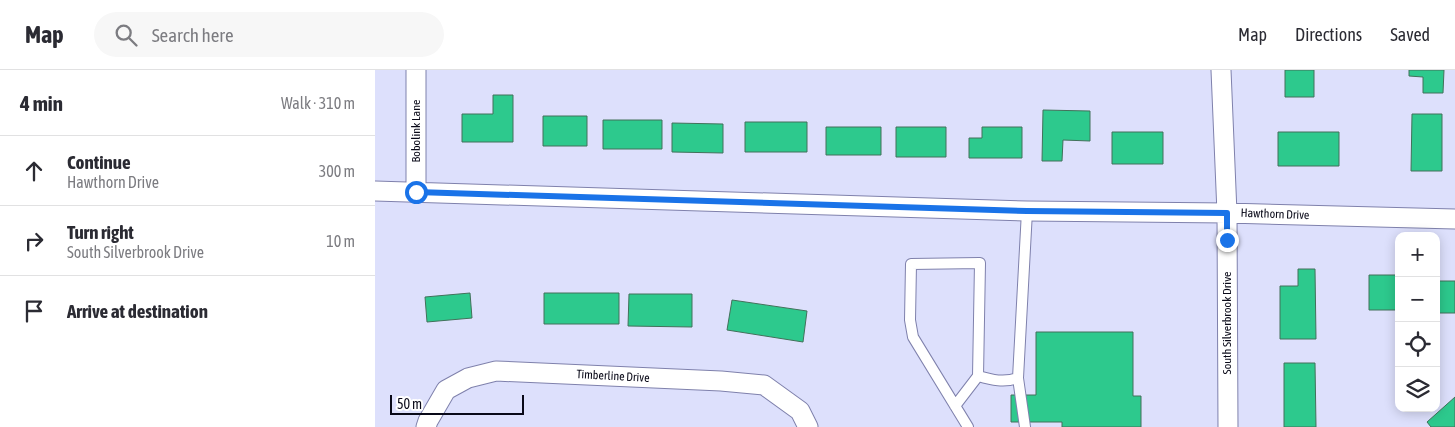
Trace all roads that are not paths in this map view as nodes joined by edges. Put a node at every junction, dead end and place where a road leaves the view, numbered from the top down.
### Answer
1 (416, 70) edge
2 (1221, 70) edge
3 (375, 191) edge
4 (416, 192) junction
5 (1027, 211) junction
6 (1227, 213) junction
7 (1455, 219) edge
8 (977, 376) junction
9 (1018, 378) junction
10 (955, 406) junction
11 (426, 427) edge
12 (808, 427) edge
13 (968, 427) edge
14 (1025, 427) edge
15 (1228, 427) edge

1 - 4 street, Bobolink Lane
2 - 6 street, South Silverbrook Drive
3 - 4 street, Hawthorn Drive
4 - 5 street, Hawthorn Drive
5 - 6 street, Hawthorn Drive
5 - 9 lane
6 - 7 street, Hawthorn Drive
6 - 15 street, South Silverbrook Drive
8 - 9 lane
8 - 10 lane
8 - 10 lane
9 - 14 lane
10 - 13 lane
11 - 12 street, Timberline Drive

